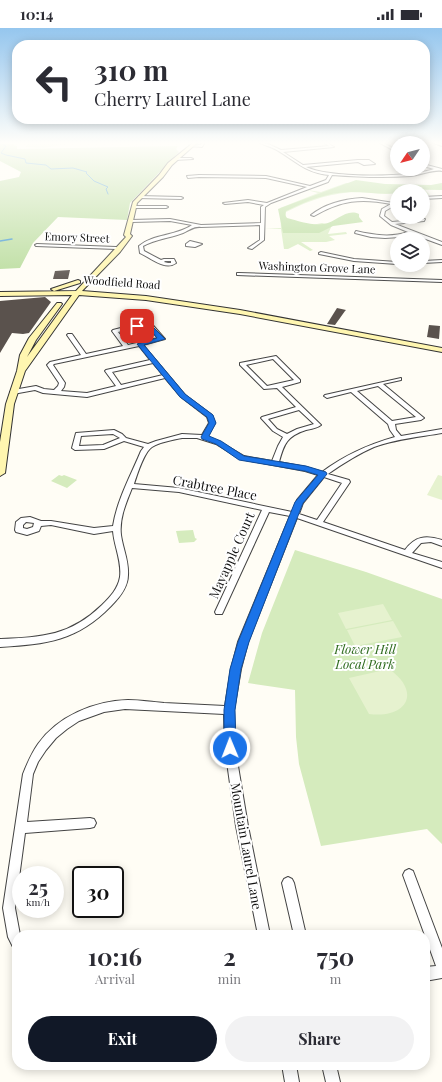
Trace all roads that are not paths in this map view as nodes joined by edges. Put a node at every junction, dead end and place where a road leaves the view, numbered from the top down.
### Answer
1 (145, 191) edge
2 (300, 191) edge
3 (139, 197) junction
4 (442, 197) edge
5 (181, 198) dead end
6 (430, 198) edge
7 (390, 202) edge
8 (226, 203) dead end
9 (268, 204) junction
10 (390, 206) edge
11 (133, 207) junction
12 (166, 207) dead end
13 (312, 215) dead end
14 (132, 221) junction
15 (390, 223) edge
16 (262, 224) junction
17 (393, 224) edge
18 (195, 225) junction
19 (356, 232) dead end
20 (414, 232) edge
21 (128, 235) junction
22 (390, 237) edge
23 (179, 238) junction
24 (42, 239) dead end
25 (430, 239) edge
26 (189, 243) dead end
27 (442, 244) edge
28 (116, 248) junction
29 (250, 248) dead end
30 (321, 253) dead end
31 (442, 261) edge
32 (162, 262) dead end
33 (430, 262) edge
34 (390, 263) edge
35 (239, 274) dead end
36 (89, 279) junction
37 (442, 281) edge
38 (78, 282) junction
39 (52, 289) junction
40 (95, 289) junction
41 (0, 290) edge
42 (107, 290) junction
43 (42, 293) junction
44 (73, 293) junction
45 (0, 294) edge
46 (60, 303) junction
47 (240, 312) junction
48 (70, 335) dead end
49 (140, 344) junction
50 (127, 346) junction
51 (442, 350) edge
52 (85, 356) junction
53 (154, 361) junction
54 (20, 371) junction
55 (167, 376) junction
56 (399, 379) dead end
57 (379, 384) junction
58 (278, 386) junction
59 (120, 388) junction
60 (352, 390) junction
61 (13, 392) junction
62 (56, 392) junction
63 (328, 396) dead end
64 (301, 408) junction
65 (391, 423) junction
66 (442, 431) edge
67 (286, 436) junction
68 (204, 437) junction
69 (399, 438) junction
70 (124, 439) junction
71 (149, 446) junction
72 (275, 464) junction
73 (0, 473) edge
74 (323, 474) junction
75 (131, 486) junction
76 (266, 509) junction
77 (295, 515) junction
78 (319, 523) junction
79 (38, 524) dead end
80 (117, 528) junction
81 (442, 543) edge
82 (408, 554) junction
83 (442, 565) edge
84 (219, 612) dead end
85 (0, 643) edge
86 (230, 710) junction
87 (90, 823) dead end
88 (20, 828) junction
89 (409, 875) dead end
90 (288, 883) dead end
91 (13, 930) edge
92 (263, 930) edge
93 (299, 930) edge
94 (429, 930) edge
95 (430, 932) edge
96 (442, 965) edge
97 (442, 971) edge
98 (430, 973) edge
99 (290, 1070) edge
100 (330, 1070) edge
101 (292, 1082) edge
102 (333, 1082) edge

1 - 3 main road
2 - 9 street
3 - 5 street
3 - 11 main road
4 - 6 street
7 - 13 street
8 - 9 street
9 - 16 street
10 - 15 street
11 - 12 street
11 - 14 main road
14 - 18 street
14 - 21 main road
16 - 18 street
16 - 29 street
17 - 20 street
18 - 23 street
19 - 22 street
21 - 28 main road
21 - 36 main road
23 - 26 street
23 - 32 street
24 - 28 street, Emory Street
25 - 27 street
28 - 38 main road
30 - 34 street
31 - 33 street
35 - 37 street, Washington Grove Lane
36 - 40 main road
36 - 44 main road
38 - 39 main road
38 - 44 main road
39 - 41 main road, Woodfield Road
39 - 44 main road, Woodfield Road
40 - 42 main road
40 - 44 main road, Woodfield Road
40 - 47 main road, Woodfield Road
42 - 44 main road, Woodfield Road
42 - 47 main road, Woodfield Road
43 - 44 main road, Woodfield Road
43 - 45 main road, Woodfield Road
43 - 46 main road
44 - 46 main road
44 - 54 main road
46 - 54 main road
47 - 51 main road, Woodfield Road
48 - 52 street
49 - 50 street
49 - 50 street
49 - 53 street
50 - 52 street
52 - 62 street
53 - 55 street
53 - 59 street
54 - 61 main road
55 - 59 street
55 - 68 street
56 - 57 street
57 - 60 street
57 - 65 street
58 - 58 street
58 - 64 street
59 - 62 street
60 - 63 street
60 - 65 street
61 - 62 street
61 - 73 main road
64 - 67 street
64 - 67 street
65 - 69 street
66 - 69 street, Mountain Laurel Lane
67 - 72 street
68 - 71 street
68 - 72 street
69 - 74 street, Mountain Laurel Lane
70 - 70 street
70 - 71 street
71 - 75 street
72 - 74 street
74 - 77 street, Mountain Laurel Lane
74 - 78 street
75 - 76 street, Crabtree Place
75 - 80 street
76 - 77 street, Crabtree Place
76 - 84 street, Mayapple Court
77 - 78 street, Crabtree Place
77 - 86 street, Mountain Laurel Lane
78 - 82 street, Crabtree Place
79 - 80 street
80 - 85 street
81 - 82 street
82 - 83 street, Crabtree Place
86 - 88 street
86 - 92 street, Mountain Laurel Lane
87 - 88 street
88 - 91 street
89 - 94 street
90 - 93 street
95 - 96 street
97 - 98 street
99 - 101 street
100 - 102 street

